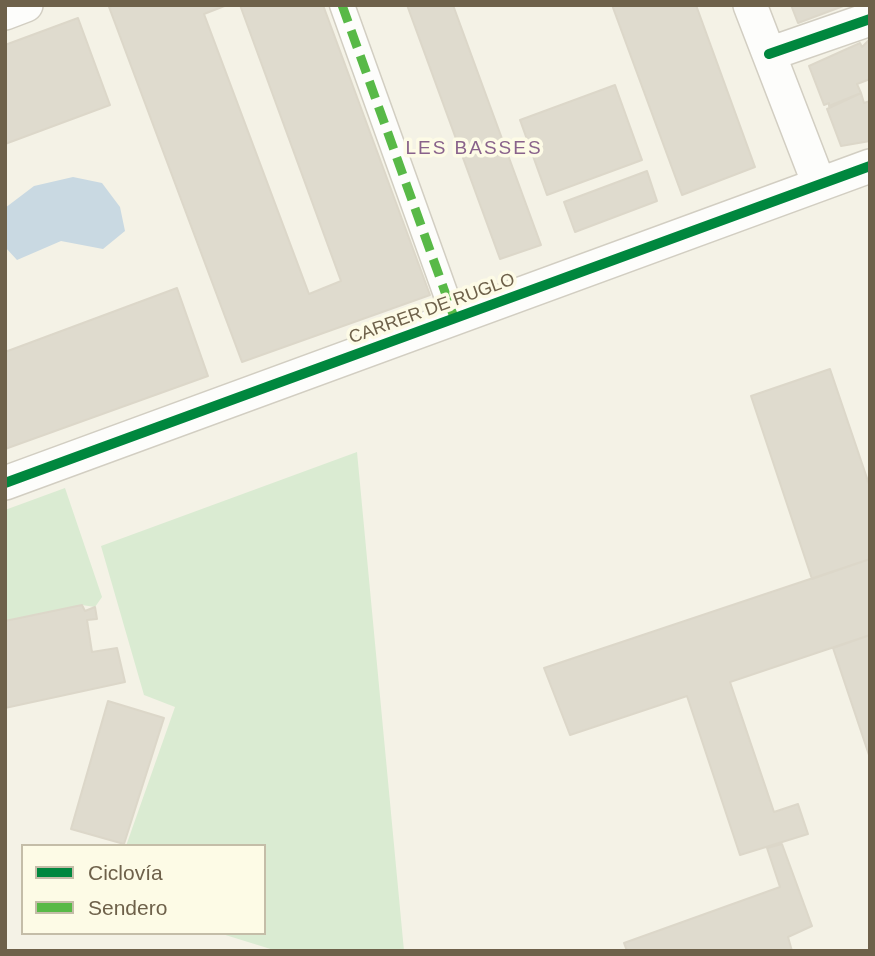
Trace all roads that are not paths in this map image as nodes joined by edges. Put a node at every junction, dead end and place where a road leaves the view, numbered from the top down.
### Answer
1 (26, 5) edge
2 (342, 5) edge
3 (750, 5) edge
4 (5, 13) edge
5 (870, 19) edge
6 (769, 54) junction
7 (870, 166) edge
8 (819, 184) junction
9 (455, 320) junction
10 (5, 483) edge

1 - 4 street
2 - 9 street
3 - 6 street
5 - 6 street
6 - 8 street
7 - 8 street, CARRER DE RUGLO
8 - 9 street, CARRER DE RUGLO
9 - 10 street, CARRER DE RUGLO

